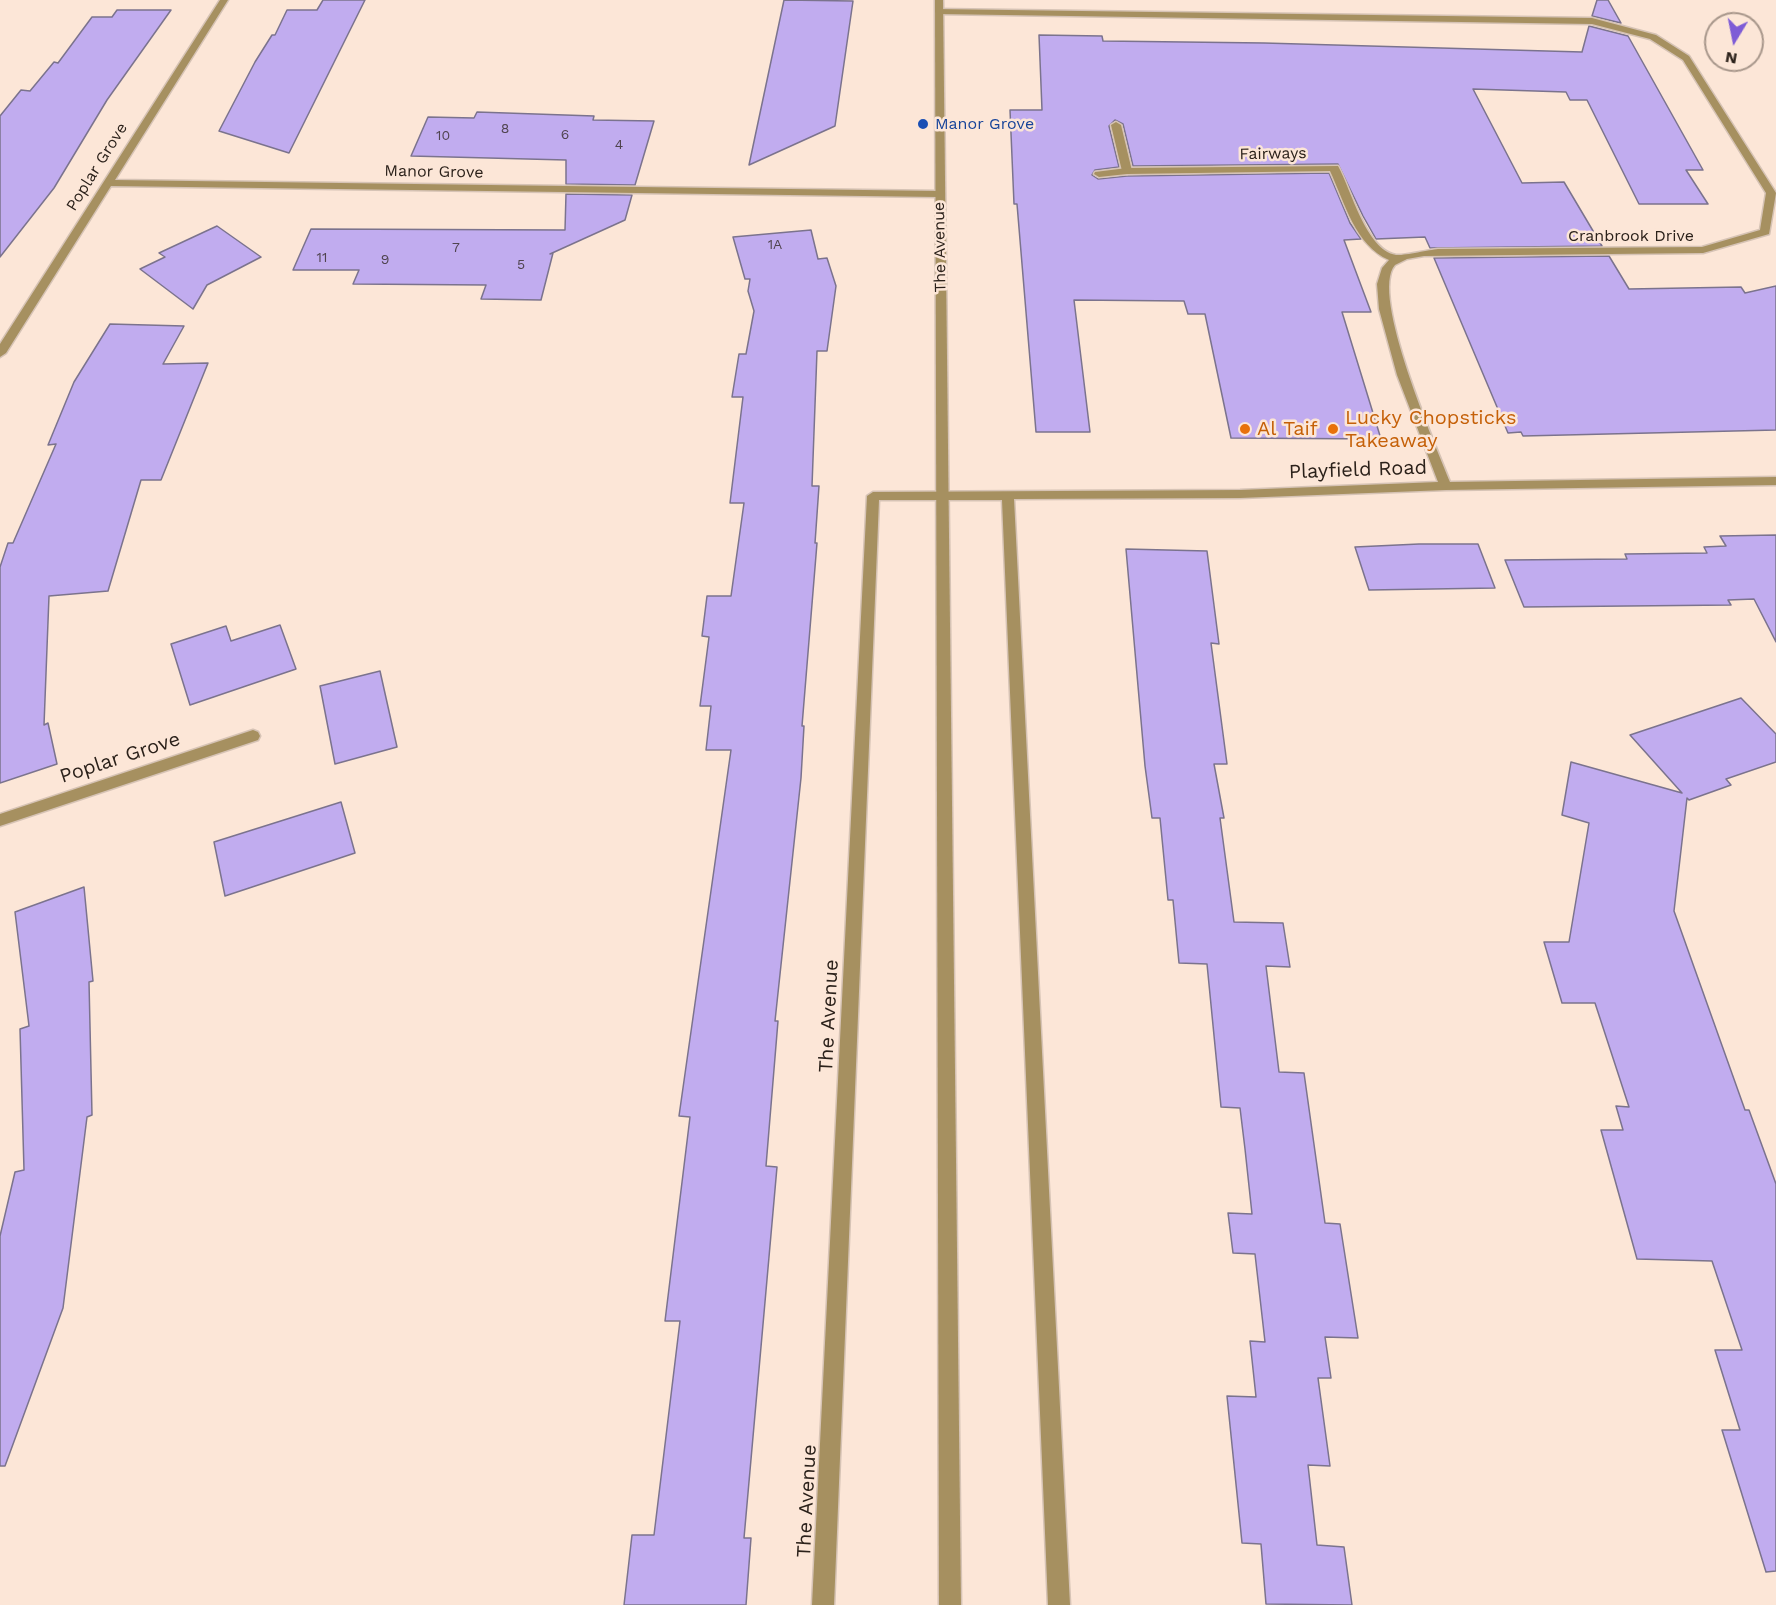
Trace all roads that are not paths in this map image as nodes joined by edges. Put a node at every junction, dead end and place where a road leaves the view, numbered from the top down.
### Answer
1 (224, 0) edge
2 (939, 5) edge
3 (1116, 125) dead end
4 (1127, 171) junction
5 (1099, 174) dead end
6 (108, 183) junction
7 (939, 194) junction
8 (1396, 259) junction
9 (0, 353) edge
10 (1776, 482) edge
11 (1446, 486) junction
12 (941, 495) junction
13 (1008, 496) junction
14 (253, 736) dead end
15 (0, 820) edge
16 (823, 1605) edge
17 (950, 1605) edge
18 (1059, 1605) edge

1 - 6 street, Poplar Grove
2 - 7 street, The Avenue
2 - 8 street, Cranbrook Drive
3 - 4 street
4 - 5 street, Fairways
4 - 8 street, Fairways
6 - 7 street, Manor Grove
6 - 9 street, Poplar Grove
7 - 12 street, The Avenue
8 - 11 street
10 - 11 street, Playfield Road
11 - 13 street, Playfield Road
12 - 13 street, Playfield Road
12 - 16 street, The Avenue
12 - 17 street, The Avenue
13 - 18 street
14 - 15 street, Poplar Grove

